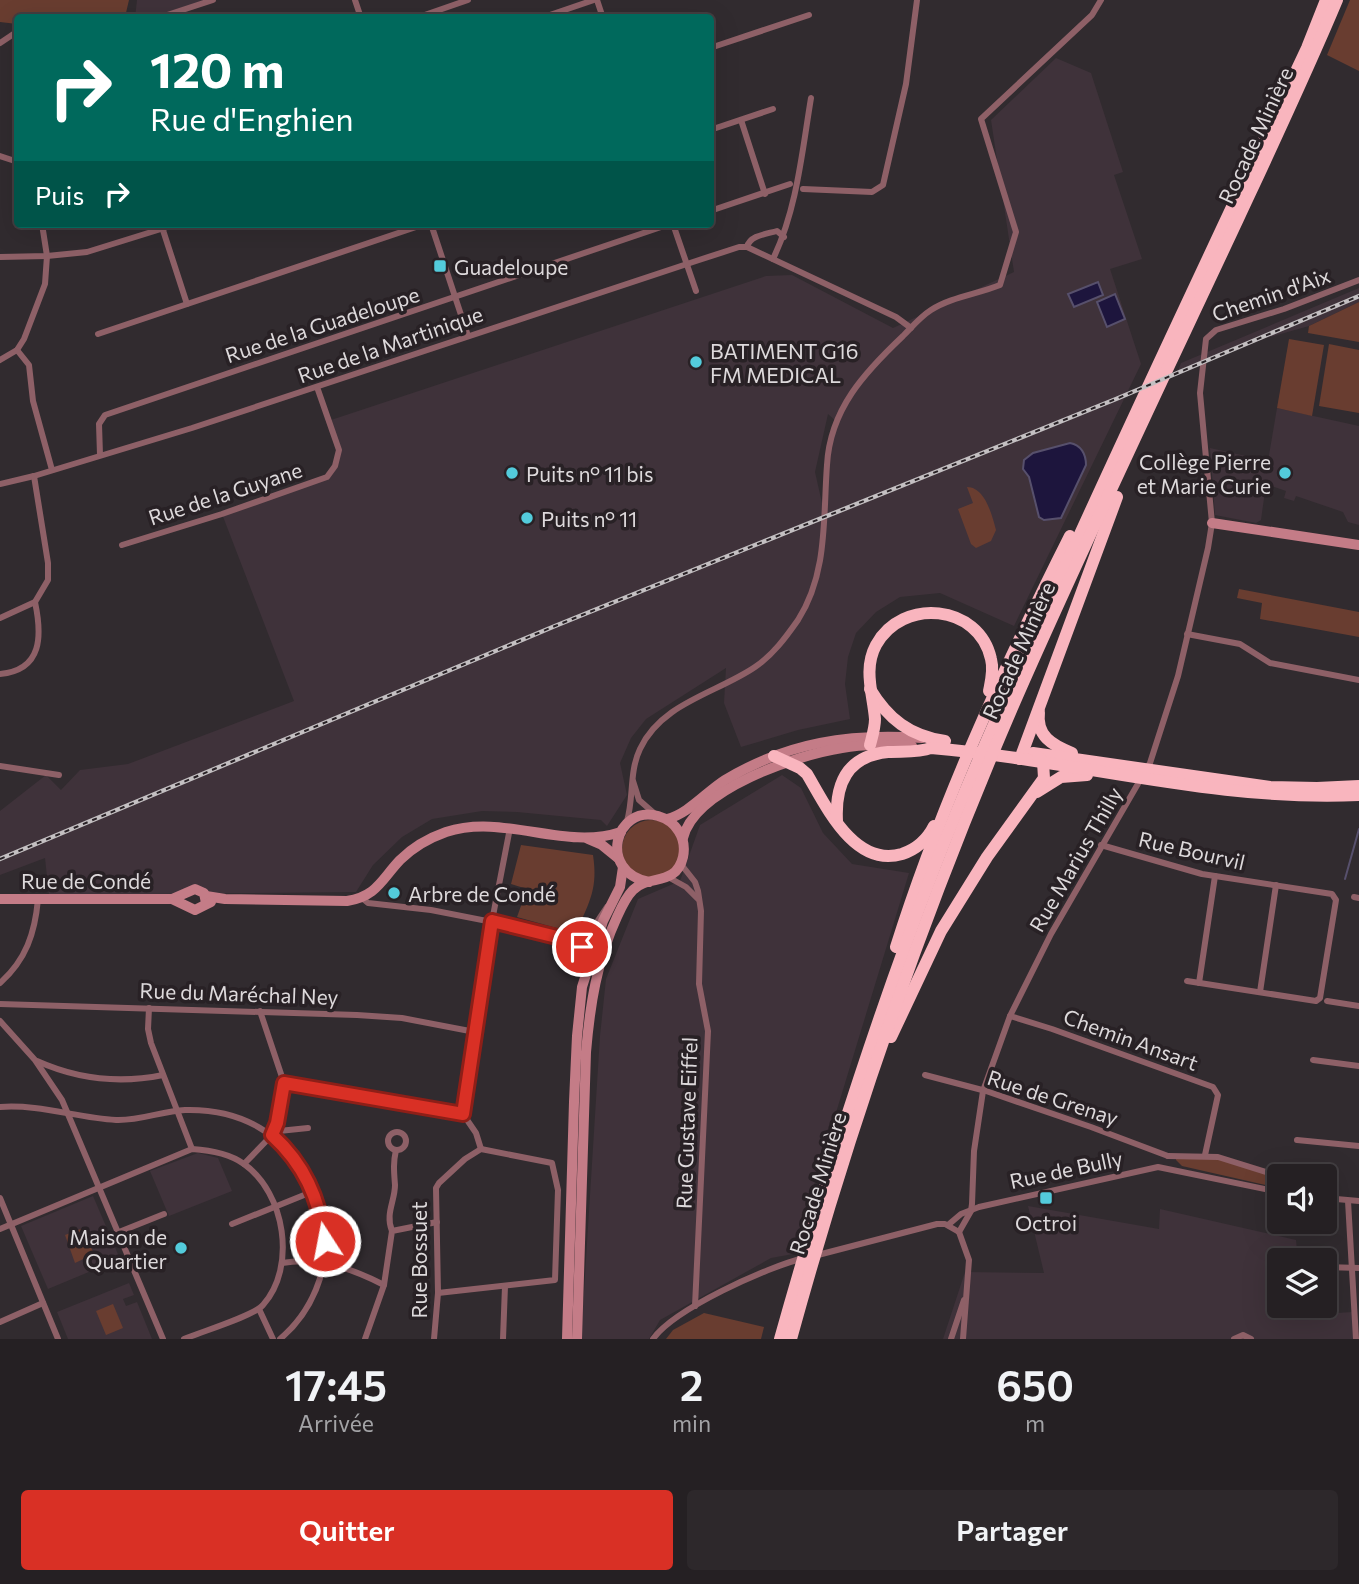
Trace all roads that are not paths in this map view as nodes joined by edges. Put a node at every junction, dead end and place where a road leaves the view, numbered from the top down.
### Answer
1 (213, 0) edge
2 (468, 0) edge
3 (596, 0) edge
4 (917, 0) edge
5 (1101, 0) edge
6 (1326, 0) edge
7 (1337, 0) edge
8 (171, 14) edge
9 (428, 14) edge
10 (553, 14) edge
11 (810, 15) dead end
12 (714, 47) edge
13 (811, 98) dead end
14 (773, 109) dead end
15 (741, 120) junction
16 (714, 129) edge
17 (790, 184) dead end
18 (803, 189) dead end
19 (765, 194) junction
20 (714, 210) edge
21 (43, 228) edge
22 (156, 228) edge
23 (163, 228) edge
24 (413, 228) edge
25 (431, 228) edge
26 (660, 228) edge
27 (674, 228) edge
28 (784, 237) junction
29 (747, 247) junction
30 (47, 256) junction
31 (0, 257) edge
32 (773, 259) junction
33 (687, 264) junction
34 (1359, 279) edge
35 (696, 291) dead end
36 (455, 298) junction
37 (187, 304) junction
38 (911, 328) junction
39 (98, 334) dead end
40 (468, 336) junction
41 (17, 350) junction
42 (0, 360) edge
43 (1164, 365) junction
44 (317, 387) junction
45 (1143, 411) junction
46 (1123, 438) junction
47 (100, 455) junction
48 (51, 470) junction
49 (34, 476) junction
50 (0, 484) edge
51 (1212, 523) junction
52 (122, 545) dead end
53 (1359, 545) edge
54 (35, 602) junction
55 (0, 618) edge
56 (1187, 634) junction
57 (0, 674) edge
58 (1359, 680) edge
59 (870, 689) junction
60 (1040, 703) junction
61 (987, 705) junction
62 (871, 741) junction
63 (931, 743) junction
64 (774, 756) junction
65 (1025, 756) junction
66 (1077, 758) junction
67 (787, 762) junction
68 (0, 766) edge
69 (1133, 771) junction
70 (59, 775) dead end
71 (1162, 776) junction
72 (632, 779) junction
73 (1359, 786) edge
74 (1033, 794) junction
75 (1359, 795) edge
76 (946, 809) junction
77 (656, 815) junction
78 (667, 819) junction
79 (837, 821) junction
80 (510, 828) junction
81 (624, 828) junction
82 (588, 838) junction
83 (683, 839) junction
84 (1101, 845) junction
85 (620, 862) junction
86 (680, 863) junction
87 (1215, 876) junction
88 (668, 877) junction
89 (649, 882) junction
90 (1276, 885) junction
91 (188, 892) junction
92 (362, 898) junction
93 (0, 899) edge
94 (172, 899) junction
95 (206, 899) junction
96 (38, 900) junction
97 (613, 901) junction
98 (699, 901) junction
99 (187, 904) junction
100 (492, 921) junction
101 (569, 940) junction
102 (590, 959) junction
103 (1186, 981) dead end
104 (0, 983) edge
105 (1199, 983) junction
106 (1260, 992) junction
107 (1327, 1001) dead end
108 (0, 1004) edge
109 (1359, 1006) edge
110 (149, 1008) junction
111 (260, 1011) junction
112 (1010, 1016) junction
113 (0, 1021) edge
114 (475, 1032) junction
115 (868, 1049) junction
116 (35, 1060) junction
117 (1314, 1060) dead end
118 (1359, 1066) edge
119 (163, 1074) junction
120 (925, 1075) dead end
121 (870, 1077) junction
122 (284, 1083) junction
123 (983, 1091) junction
124 (0, 1107) edge
125 (177, 1111) junction
126 (68, 1112) junction
127 (463, 1114) junction
128 (307, 1128) dead end
129 (272, 1135) junction
130 (1297, 1140) dead end
131 (1359, 1146) edge
132 (192, 1149) junction
133 (481, 1149) junction
134 (396, 1150) dead end
135 (1205, 1155) junction
136 (1168, 1156) junction
137 (244, 1164) junction
138 (1170, 1168) junction
139 (1267, 1172) edge
140 (100, 1188) junction
141 (1267, 1189) edge
142 (313, 1191) junction
143 (0, 1198) edge
144 (1337, 1199) edge
145 (1348, 1200) junction
146 (1359, 1201) edge
147 (276, 1208) junction
148 (971, 1211) junction
149 (164, 1214) dead end
150 (437, 1222) junction
151 (232, 1224) dead end
152 (11, 1225) junction
153 (948, 1225) junction
154 (0, 1229) edge
155 (392, 1230) junction
156 (119, 1232) junction
157 (959, 1232) junction
158 (812, 1247) junction
159 (324, 1262) junction
160 (282, 1264) junction
161 (1337, 1267) edge
162 (1356, 1268) edge
163 (803, 1276) junction
164 (384, 1285) junction
165 (505, 1286) junction
166 (439, 1293) junction
167 (966, 1294) junction
168 (43, 1303) junction
169 (695, 1306) junction
170 (259, 1309) junction
171 (0, 1322) edge
172 (435, 1338) edge
173 (58, 1339) edge
174 (163, 1339) edge
175 (184, 1339) edge
176 (273, 1339) edge
177 (280, 1339) edge
178 (365, 1339) edge
179 (503, 1339) edge
180 (568, 1339) edge
181 (577, 1339) edge
182 (653, 1339) edge
183 (780, 1339) edge
184 (791, 1339) edge
185 (951, 1339) edge
186 (963, 1339) edge
187 (1234, 1339) edge
188 (1251, 1339) edge
189 (1356, 1339) edge

1 - 8 street
2 - 9 street
3 - 10 street
4 - 18 street
5 - 38 street
6 - 43 highway, Rocade Minière
7 - 43 highway, Rocade Minière
11 - 12 street
13 - 28 street
14 - 15 street
15 - 16 street
15 - 19 street
17 - 19 street
19 - 20 street
21 - 30 street
22 - 30 street
23 - 37 street
24 - 37 street
25 - 36 street
26 - 36 street, Rue de la Guadeloupe
27 - 33 street
28 - 29 street, Rue de la Martinique
28 - 32 street
29 - 32 street
29 - 33 street, Rue de la Martinique
30 - 31 street
30 - 41 street
32 - 38 street
33 - 35 street
33 - 40 street, Rue de la Martinique
34 - 51 street, Chemin d'Aix
36 - 40 street
36 - 47 street, Rue de la Guadeloupe
37 - 39 street
38 - 72 street
40 - 44 street, Rue de la Martinique
41 - 42 street
41 - 48 street
43 - 45 highway, Rocade Minière
44 - 47 street, Rue de la Martinique
44 - 52 street, Rue de la Guyane
45 - 46 highway, Rocade Minière
45 - 60 highway
45 - 121 highway, Rocade Minière
46 - 61 highway
46 - 115 highway, Rocade Minière
47 - 48 street, Rue de la Martinique
48 - 49 street, Rue de la Martinique
49 - 50 street, Rue de la Martinique
49 - 54 street
51 - 53 main road
51 - 56 street, Rue Marius Thilly
54 - 55 street
54 - 57 street
56 - 58 street
56 - 84 street, Rue Marius Thilly
59 - 61 highway
59 - 62 highway
59 - 63 highway
60 - 65 highway
60 - 66 highway
61 - 76 highway
62 - 63 main road
62 - 64 main road
62 - 67 main road
63 - 65 highway
63 - 79 highway
64 - 67 highway
64 - 78 main road
65 - 66 highway
65 - 69 highway
65 - 74 highway
66 - 69 highway
67 - 79 highway
67 - 83 main road
68 - 70 street
69 - 71 highway
69 - 74 highway
71 - 73 highway
71 - 75 highway
72 - 77 street
72 - 81 street
74 - 121 highway
76 - 79 highway
76 - 115 highway
77 - 78 main road
77 - 81 main road
78 - 83 main road
80 - 82 main road
80 - 92 main road
80 - 100 street
81 - 82 main road
81 - 85 main road
82 - 85 main road
83 - 86 main road
84 - 87 street, Rue Bourvil
84 - 112 street, Rue Marius Thilly
85 - 89 main road
85 - 97 main road
86 - 88 main road
86 - 98 street, Rue Gustave Eiffel
87 - 90 street, Rue Bourvil
87 - 105 street
88 - 89 main road
88 - 98 street
89 - 181 main road
90 - 106 street
90 - 106 street, Rue Bourvil
91 - 94 main road, Rue de Condé
91 - 95 main road
91 - 99 main road
92 - 95 main road
92 - 100 street
93 - 96 main road, Rue de Condé
94 - 96 main road, Rue de Condé
94 - 99 main road, Rue de Condé
95 - 99 main road
96 - 104 street
97 - 101 street
97 - 102 main road
98 - 169 street, Rue Gustave Eiffel
100 - 101 street
100 - 114 street
101 - 102 street
102 - 180 main road
103 - 105 street
105 - 106 street
107 - 109 street
108 - 110 street, Rue du Maréchal Ney
110 - 111 street, Rue du Maréchal Ney
110 - 119 street
111 - 114 street, Rue du Maréchal Ney
111 - 122 street
112 - 123 street, Rue Marius Thilly
112 - 135 street, Chemin Ansart
113 - 116 street
114 - 127 street
115 - 158 highway, Rocade Minière
116 - 119 street
116 - 126 street
117 - 118 street
119 - 125 street
120 - 123 street, Rue de Grenay
121 - 158 highway, Rocade Minière
122 - 127 street
122 - 129 street
123 - 136 street, Rue de Grenay
123 - 148 street, Rue Marius Thilly
124 - 126 street
125 - 126 street
125 - 129 street
125 - 132 street
126 - 140 street
127 - 133 street
128 - 129 street
129 - 137 street
129 - 142 street
130 - 131 street
132 - 137 street
132 - 140 street
133 - 150 street, Rue Bossuet
133 - 165 street
134 - 155 street
135 - 136 street
135 - 139 street
136 - 138 street
137 - 147 street
138 - 141 street, Rue de Bully
138 - 148 street, Rue de Bully
140 - 152 street
140 - 156 street
142 - 147 street
142 - 159 street
143 - 152 street
144 - 145 street
145 - 146 street
145 - 162 street
147 - 151 street
147 - 160 street
148 - 153 street, Rue de Bully
148 - 157 street
149 - 156 street
150 - 155 street
150 - 166 street, Rue Bossuet
152 - 154 street
152 - 168 street
153 - 157 street
153 - 169 street, Rue de Bully
155 - 164 street
156 - 174 street
157 - 167 street
158 - 163 highway, Rocade Minière
159 - 160 street
159 - 164 street
159 - 177 street
160 - 170 street
161 - 162 street
162 - 189 street
163 - 183 highway, Rocade Minière
163 - 184 highway, Rocade Minière
164 - 178 street
165 - 166 street
165 - 179 street
166 - 172 street, Rue Bossuet
167 - 185 street
167 - 186 street
168 - 171 street
168 - 173 street
169 - 182 street, Rue de Bully
170 - 175 street
170 - 176 street
187 - 188 street

